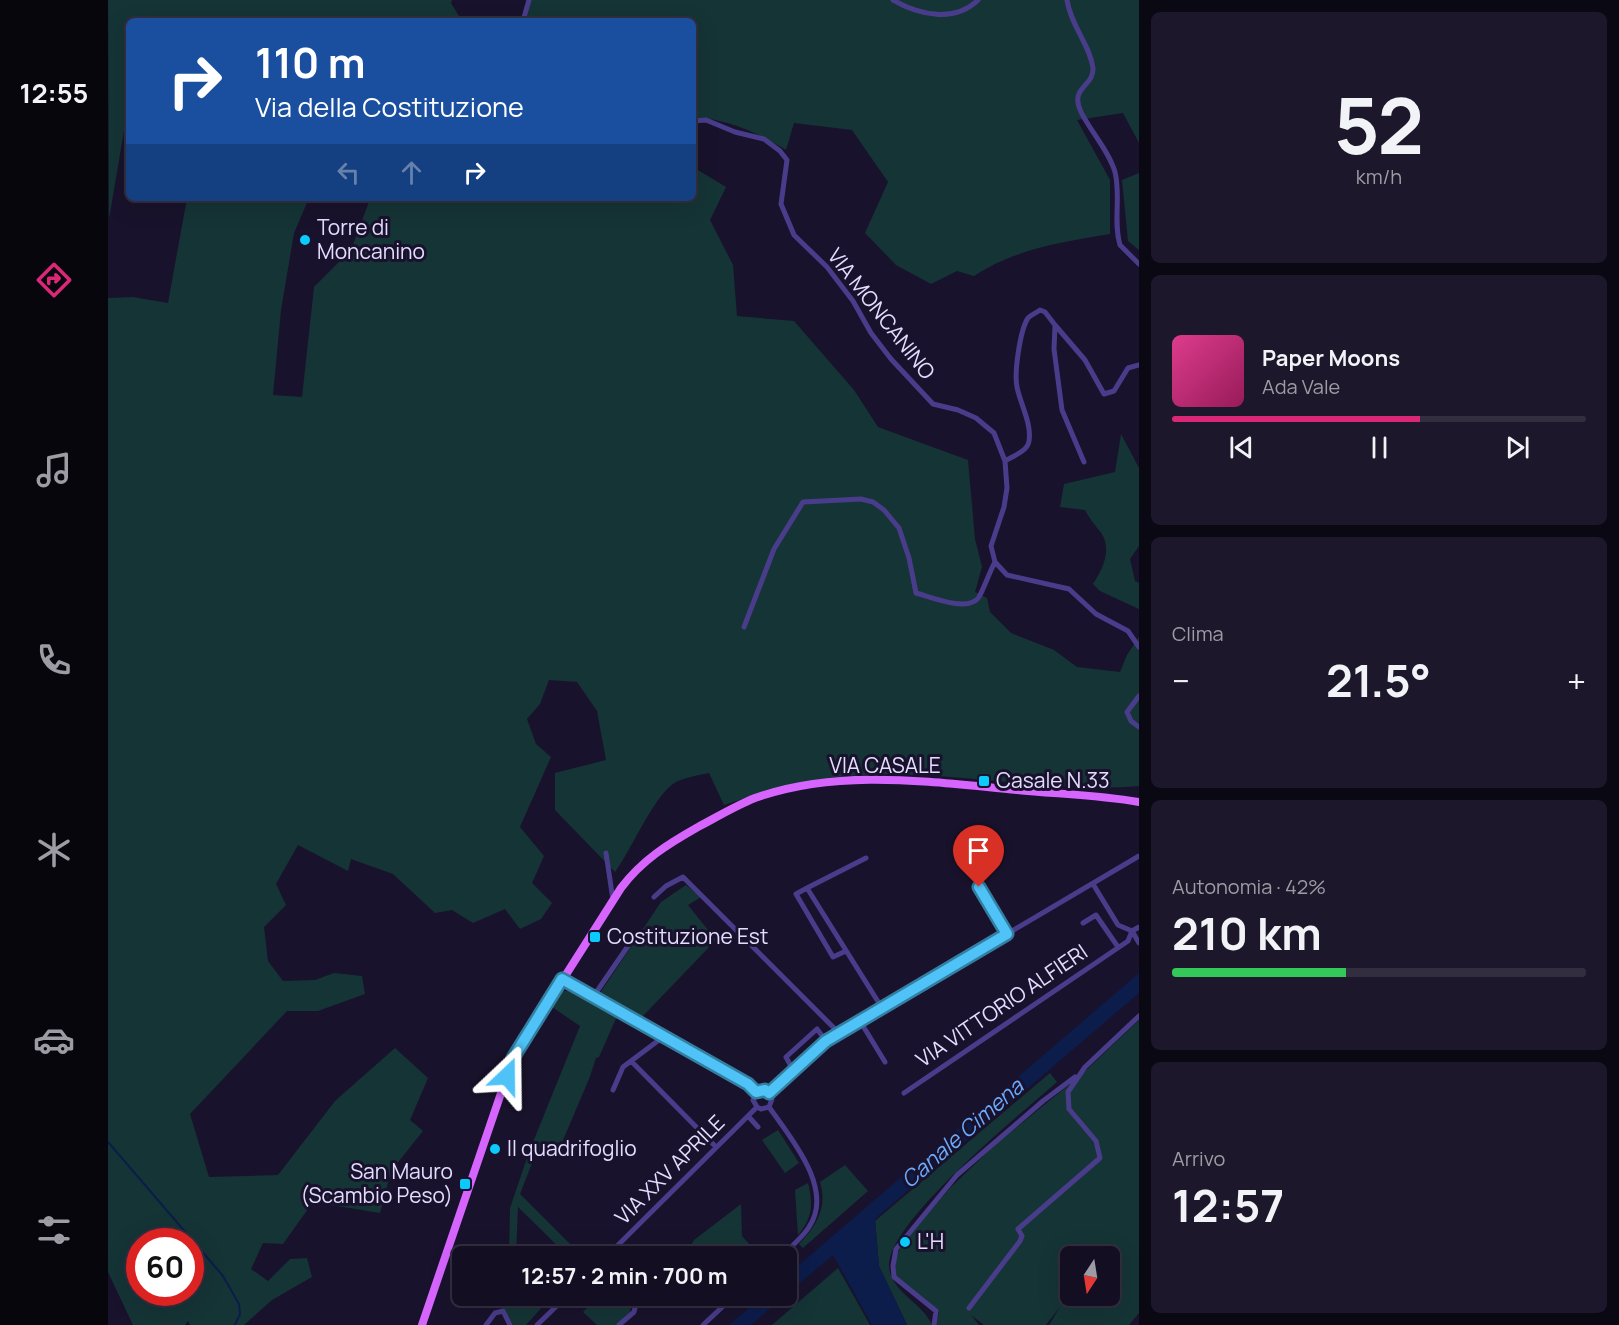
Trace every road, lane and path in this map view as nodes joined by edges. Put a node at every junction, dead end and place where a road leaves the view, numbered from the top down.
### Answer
1 (529, 0) edge
2 (893, 0) edge
3 (978, 0) edge
4 (1067, 0) edge
5 (524, 18) edge
6 (696, 121) edge
7 (1139, 264) edge
8 (1055, 325) junction
9 (1139, 365) edge
10 (1005, 461) junction
11 (1084, 462) dead end
12 (995, 562) junction
13 (744, 627) dead end
14 (1139, 647) edge
15 (1139, 696) edge
16 (1139, 727) edge
17 (1139, 796) edge
18 (1123, 799) junction
19 (1139, 802) edge
20 (606, 853) dead end
21 (1139, 856) edge
22 (866, 858) dead end
23 (1094, 884) junction
24 (979, 887) dead end
25 (807, 888) junction
26 (654, 897) dead end
27 (613, 900) junction
28 (827, 920) junction
29 (1083, 923) dead end
30 (815, 926) junction
31 (1139, 927) edge
32 (1132, 932) junction
33 (1007, 934) junction
34 (1139, 942) edge
35 (628, 946) dead end
36 (1118, 947) junction
37 (846, 951) junction
38 (562, 979) junction
39 (593, 997) junction
40 (882, 1008) junction
41 (1139, 1016) edge
42 (860, 1021) junction
43 (839, 1033) junction
44 (663, 1036) junction
45 (826, 1041) junction
46 (631, 1061) junction
47 (885, 1062) dead end
48 (794, 1070) junction
49 (1077, 1076) junction
50 (613, 1090) dead end
51 (756, 1092) junction
52 (769, 1093) junction
53 (904, 1093) dead end
54 (757, 1107) junction
55 (769, 1107) junction
56 (748, 1116) junction
57 (758, 1127) dead end
58 (716, 1147) junction
59 (617, 1246) edge
60 (791, 1246) edge
61 (557, 1306) edge
62 (634, 1306) edge
63 (724, 1306) edge
64 (969, 1308) dead end
65 (422, 1325) edge
66 (486, 1325) edge
67 (510, 1325) edge
68 (537, 1325) edge
69 (619, 1325) edge
70 (704, 1325) edge
71 (934, 1325) edge

1 - 5 street
2 - 3 street
4 - 7 street
6 - 10 street, VIA MONCANINO
8 - 9 street
8 - 10 street
8 - 11 street
10 - 12 street, VIA MONCANINO
12 - 13 street
12 - 14 street
15 - 16 street
17 - 18 main road
18 - 19 main road
18 - 27 main road, VIA CASALE
20 - 27 street
21 - 23 street
22 - 25 street
23 - 32 street
23 - 33 street
24 - 33 street
25 - 28 street
25 - 30 street
26 - 43 street
27 - 38 main road, VIA CASALE
28 - 30 street
28 - 37 street
29 - 36 street, VIA VITTORIO ALFIERI
30 - 37 street
31 - 32 street, VIA VITTORIO ALFIERI
32 - 34 street
32 - 36 street, VIA VITTORIO ALFIERI
33 - 40 street
35 - 39 street
36 - 53 street, VIA VITTORIO ALFIERI
37 - 40 street
38 - 39 street
38 - 65 main road, VIA CASALE
39 - 44 street
40 - 42 street
41 - 49 street
42 - 43 street
42 - 47 street
43 - 45 street
44 - 46 street
44 - 51 street
45 - 48 street
45 - 48 street
46 - 50 street
46 - 58 street
48 - 52 street
49 - 64 street
49 - 71 street
51 - 52 street
51 - 54 street
52 - 55 street
54 - 55 street
54 - 56 street, VIA XXV APRILE
55 - 60 street
56 - 57 street
56 - 58 street, VIA XXV APRILE
58 - 59 street, VIA XXV APRILE
61 - 68 street
62 - 69 street
63 - 70 street
66 - 67 street

